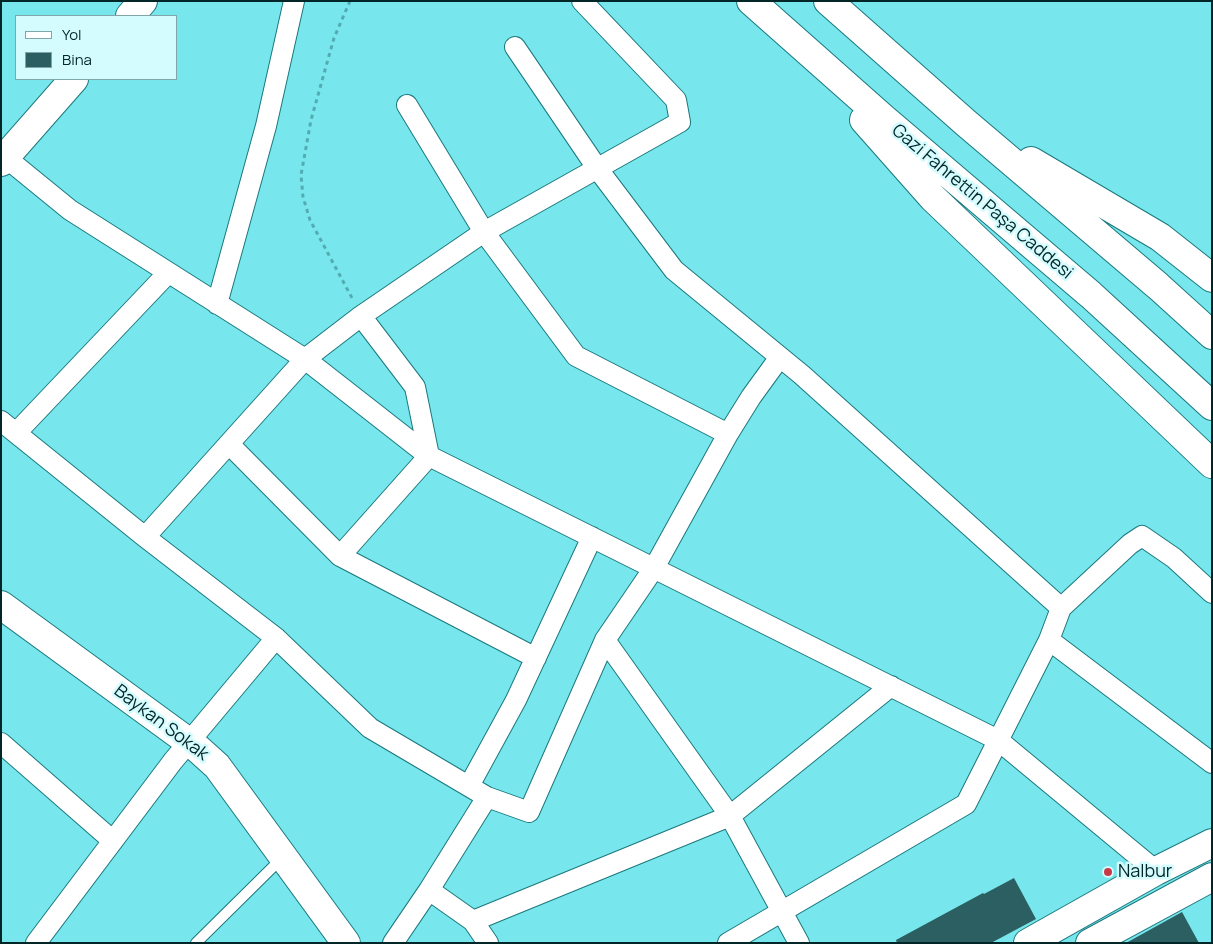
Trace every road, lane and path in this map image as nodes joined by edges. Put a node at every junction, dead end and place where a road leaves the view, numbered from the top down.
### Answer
1 (143, 1) edge
2 (294, 1) edge
3 (350, 1) edge
4 (582, 1) edge
5 (751, 1) edge
6 (828, 1) edge
7 (131, 15) edge
8 (791, 38) junction
9 (514, 48) dead end
10 (73, 80) edge
11 (407, 105) dead end
12 (966, 123) junction
13 (3, 160) edge
14 (597, 168) junction
15 (484, 232) junction
16 (168, 273) junction
17 (1212, 278) edge
18 (217, 304) junction
19 (361, 316) junction
20 (1212, 335) edge
21 (780, 357) junction
22 (306, 359) junction
23 (1212, 406) edge
24 (9, 427) edge
25 (728, 434) junction
26 (229, 444) junction
27 (429, 456) junction
28 (1212, 464) edge
29 (145, 537) junction
30 (592, 537) junction
31 (340, 556) junction
32 (654, 568) junction
33 (1212, 593) edge
34 (1, 605) edge
35 (1061, 608) junction
36 (276, 638) junction
37 (605, 640) junction
38 (1049, 640) junction
39 (536, 658) junction
40 (891, 686) junction
41 (998, 740) junction
42 (1, 742) edge
43 (189, 742) junction
44 (1212, 763) edge
45 (469, 786) junction
46 (487, 797) junction
47 (730, 816) junction
48 (113, 841) junction
49 (1212, 843) edge
50 (283, 857) junction
51 (1156, 871) junction
52 (1212, 877) edge
53 (430, 890) junction
54 (781, 912) junction
55 (473, 921) junction
56 (36, 943) edge
57 (196, 943) edge
58 (346, 943) edge
59 (393, 943) edge
60 (488, 943) edge
61 (728, 943) edge
62 (799, 943) edge
63 (1028, 943) edge
64 (1090, 943) edge

1 - 7 main road
2 - 18 street
3 - 19 path
4 - 14 street
5 - 8 main road, Gazi Fahrettin Paşa Caddesi
6 - 12 main road
8 - 23 main road, Gazi Fahrettin Paşa Caddesi
8 - 28 main road
9 - 14 street
10 - 13 main road
11 - 15 street
12 - 17 main road
12 - 20 main road
13 - 16 street
14 - 15 street
14 - 21 street
15 - 19 street
15 - 25 street
16 - 18 street
16 - 24 street
18 - 22 street
19 - 22 street
19 - 27 street
21 - 25 street
21 - 35 street
22 - 26 street
22 - 27 street
24 - 29 street
25 - 32 street
26 - 29 street
26 - 31 street
27 - 30 street
27 - 31 street
29 - 36 street
30 - 32 street
30 - 39 street
31 - 39 street
32 - 37 street
32 - 40 street
33 - 35 street
34 - 43 main road, Baykan Sokak
35 - 38 street
36 - 43 street
36 - 45 street
37 - 46 street
37 - 47 street
38 - 41 street
38 - 44 street
39 - 45 street
40 - 41 street
40 - 47 street
41 - 51 street
41 - 54 street
42 - 48 street
43 - 48 street
43 - 50 main road, Baykan Sokak
45 - 46 street
46 - 53 street
47 - 54 street
47 - 55 street
48 - 56 street
49 - 51 main road
50 - 57 lane
50 - 58 main road, Baykan Sokak
51 - 63 main road
52 - 64 main road
53 - 55 street
53 - 59 street
54 - 61 street
54 - 62 street
55 - 60 street

